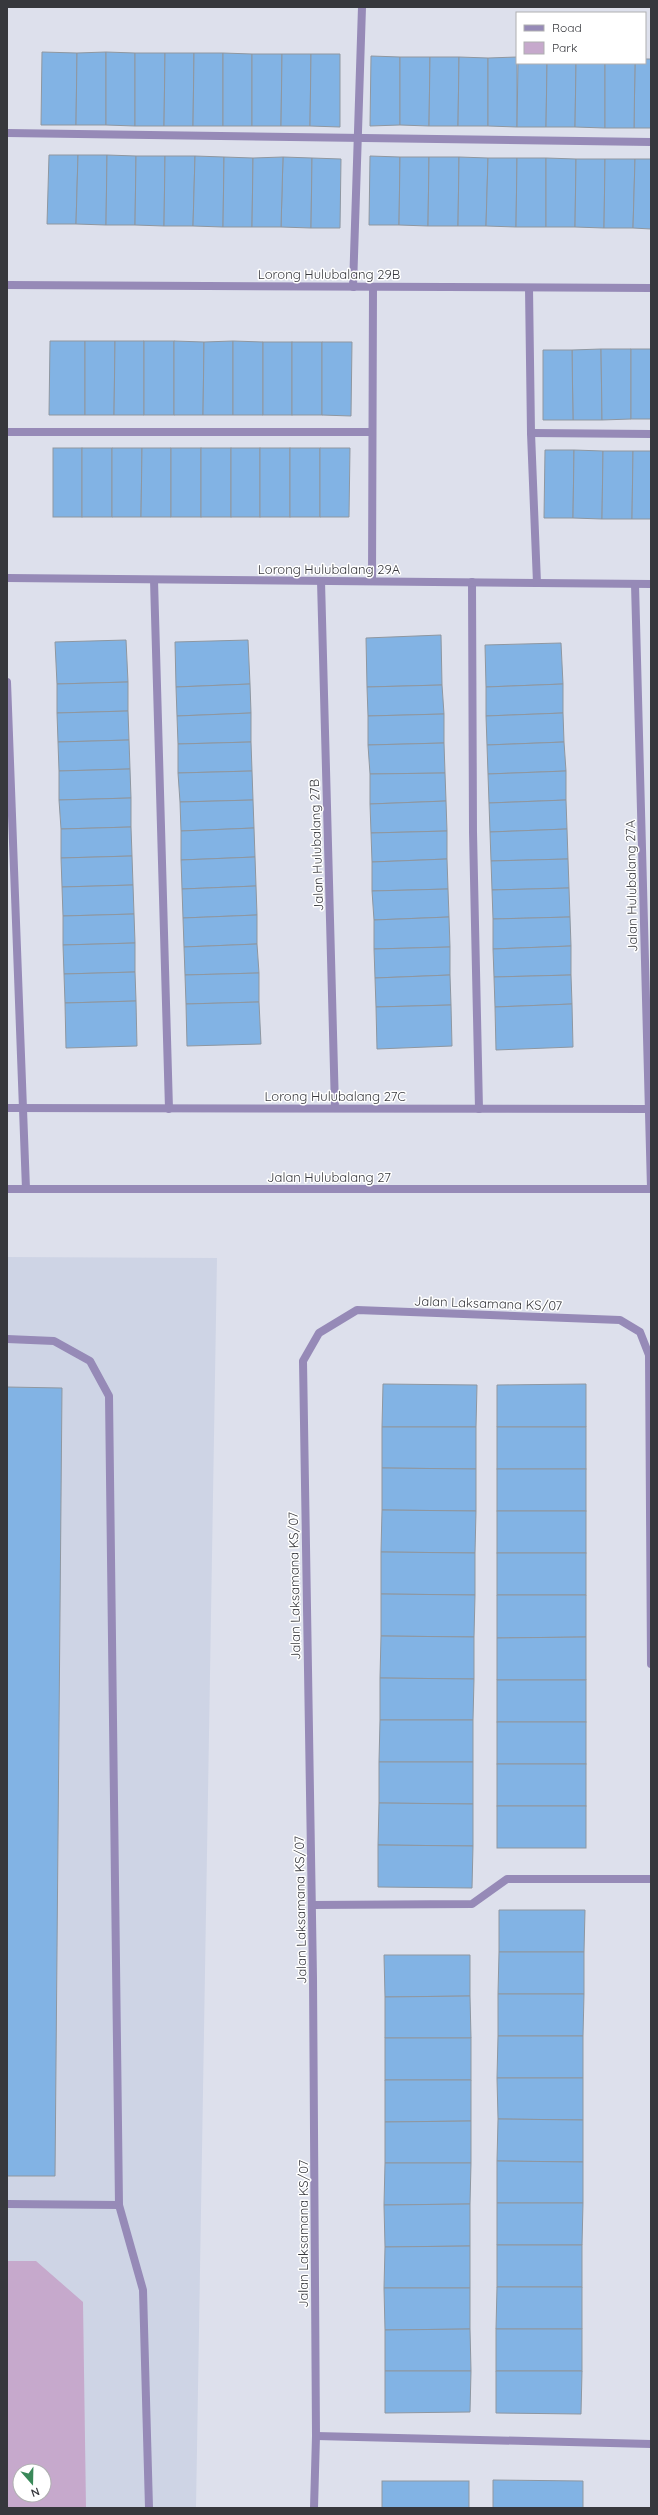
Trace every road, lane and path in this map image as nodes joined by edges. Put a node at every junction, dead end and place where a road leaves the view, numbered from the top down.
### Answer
1 (362, 7) edge
2 (7, 132) edge
3 (358, 138) junction
4 (651, 142) edge
5 (7, 285) edge
6 (353, 286) junction
7 (374, 287) junction
8 (529, 288) junction
9 (651, 288) edge
10 (7, 432) edge
11 (372, 432) junction
12 (531, 434) junction
13 (651, 434) edge
14 (7, 578) edge
15 (154, 580) junction
16 (321, 581) junction
17 (372, 581) junction
18 (472, 582) junction
19 (537, 583) junction
20 (635, 584) junction
21 (651, 584) edge
22 (7, 682) edge
23 (647, 891) edge
24 (7, 1108) edge
25 (23, 1108) junction
26 (169, 1108) junction
27 (336, 1108) junction
28 (479, 1109) junction
29 (648, 1109) junction
30 (7, 1189) edge
31 (26, 1189) junction
32 (651, 1189) edge
33 (7, 1339) edge
34 (651, 1664) edge
35 (651, 1880) edge
36 (312, 1906) junction
37 (7, 2204) edge
38 (119, 2205) junction
39 (316, 2436) junction
40 (651, 2444) edge
41 (149, 2508) edge
42 (314, 2508) edge

1 - 3 street
2 - 3 street
3 - 4 street
3 - 6 street
5 - 6 street, Lorong Hulubalang 29B
6 - 7 street, Lorong Hulubalang 29B
7 - 8 street, Lorong Hulubalang 29B
7 - 11 street
8 - 9 street, Lorong Hulubalang 29B
8 - 12 street
10 - 11 street
11 - 17 street
12 - 13 street
12 - 19 street
14 - 15 street, Lorong Hulubalang 29A
15 - 16 street, Lorong Hulubalang 29A
15 - 26 street
16 - 17 street, Lorong Hulubalang 29A
16 - 27 street, Jalan Hulubalang 27B
17 - 18 street, Lorong Hulubalang 29A
18 - 19 street, Lorong Hulubalang 29A
18 - 28 street
19 - 20 street, Lorong Hulubalang 29A
20 - 21 street, Lorong Hulubalang 29A
20 - 23 street, Jalan Hulubalang 27A
22 - 25 street
23 - 29 street, Jalan Hulubalang 27A
24 - 25 street, Lorong Hulubalang 27C
25 - 26 street, Lorong Hulubalang 27C
25 - 31 street
26 - 27 street, Lorong Hulubalang 27C
27 - 28 street, Lorong Hulubalang 27C
28 - 29 street, Lorong Hulubalang 27C
29 - 32 street, Jalan Hulubalang 27A
30 - 31 street, Jalan Hulubalang 27
31 - 32 street, Jalan Hulubalang 27
33 - 38 street
34 - 36 street, Jalan Laksamana KS/07
35 - 36 street
36 - 39 street, Jalan Laksamana KS/07
37 - 38 street
38 - 41 street
39 - 40 street
39 - 42 street, Jalan Laksamana KS/07

